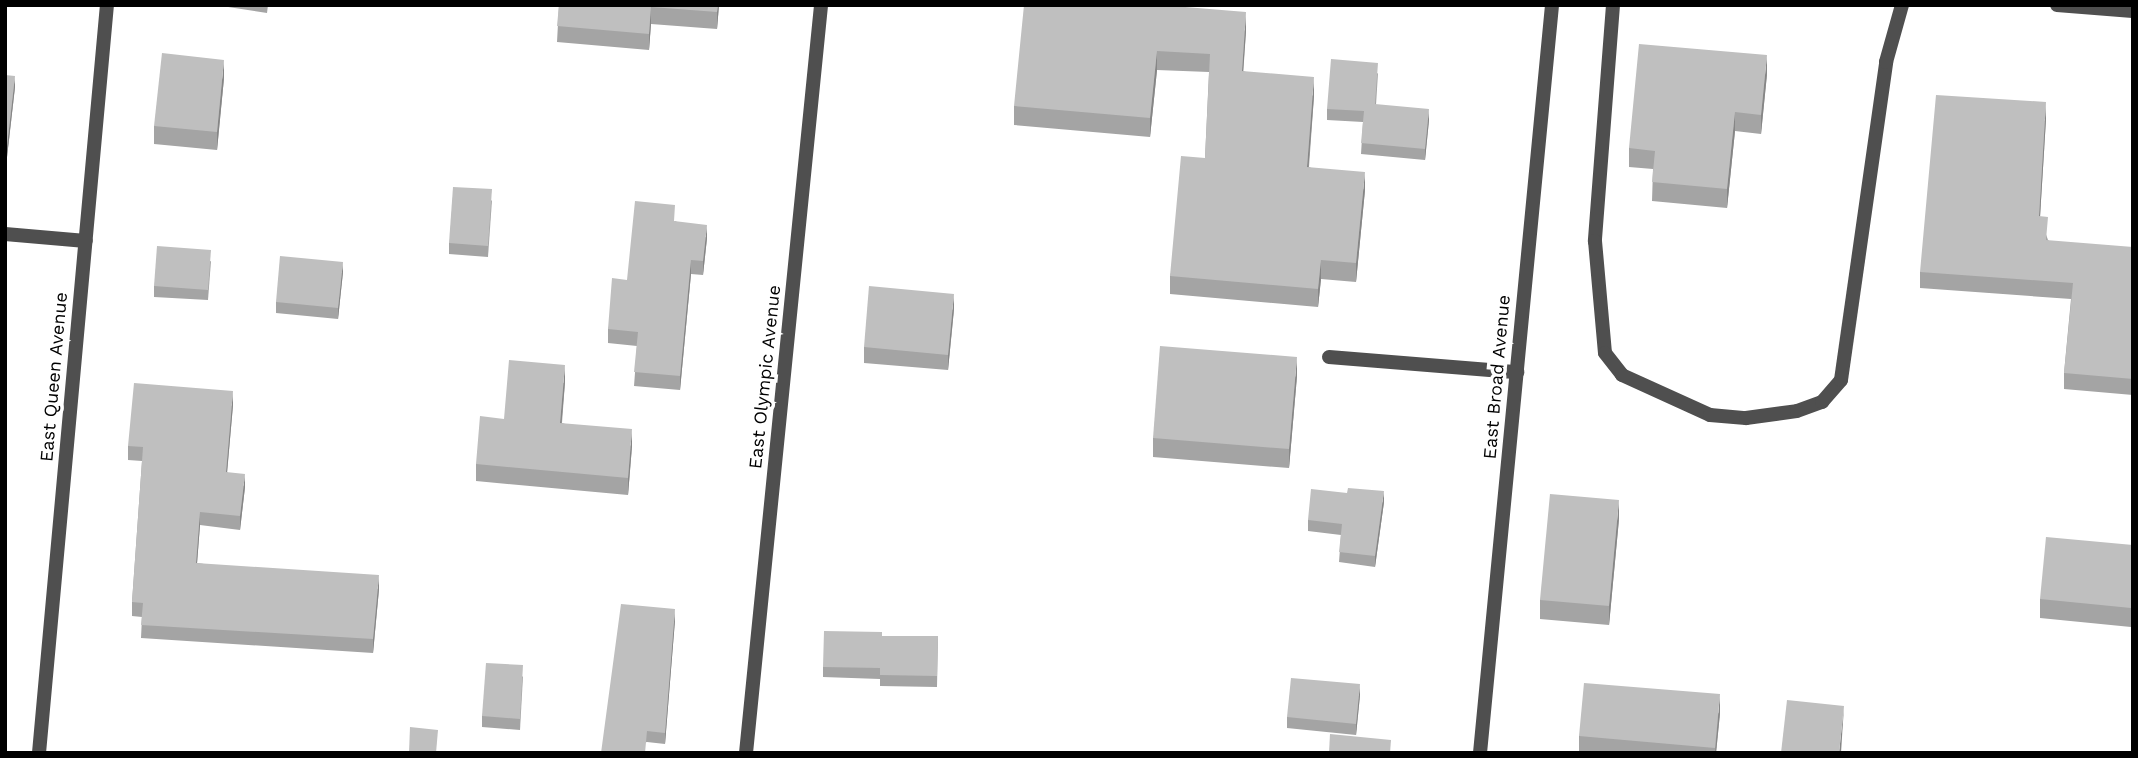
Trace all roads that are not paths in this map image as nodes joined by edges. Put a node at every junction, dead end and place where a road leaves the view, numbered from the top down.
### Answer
1 (107, 5) edge
2 (821, 5) edge
3 (1552, 5) edge
4 (1613, 5) edge
5 (1902, 5) edge
6 (2057, 5) edge
7 (2133, 11) edge
8 (5, 234) edge
9 (86, 241) junction
10 (1329, 357) dead end
11 (1517, 372) junction
12 (39, 753) edge
13 (746, 753) edge
14 (1480, 753) edge

1 - 9 street, East Queen Avenue
2 - 13 street, East Olympic Avenue
3 - 11 street, East Broad Avenue
4 - 5 street
6 - 7 street
8 - 9 street
9 - 12 street, East Queen Avenue
10 - 11 street
11 - 14 street, East Broad Avenue

